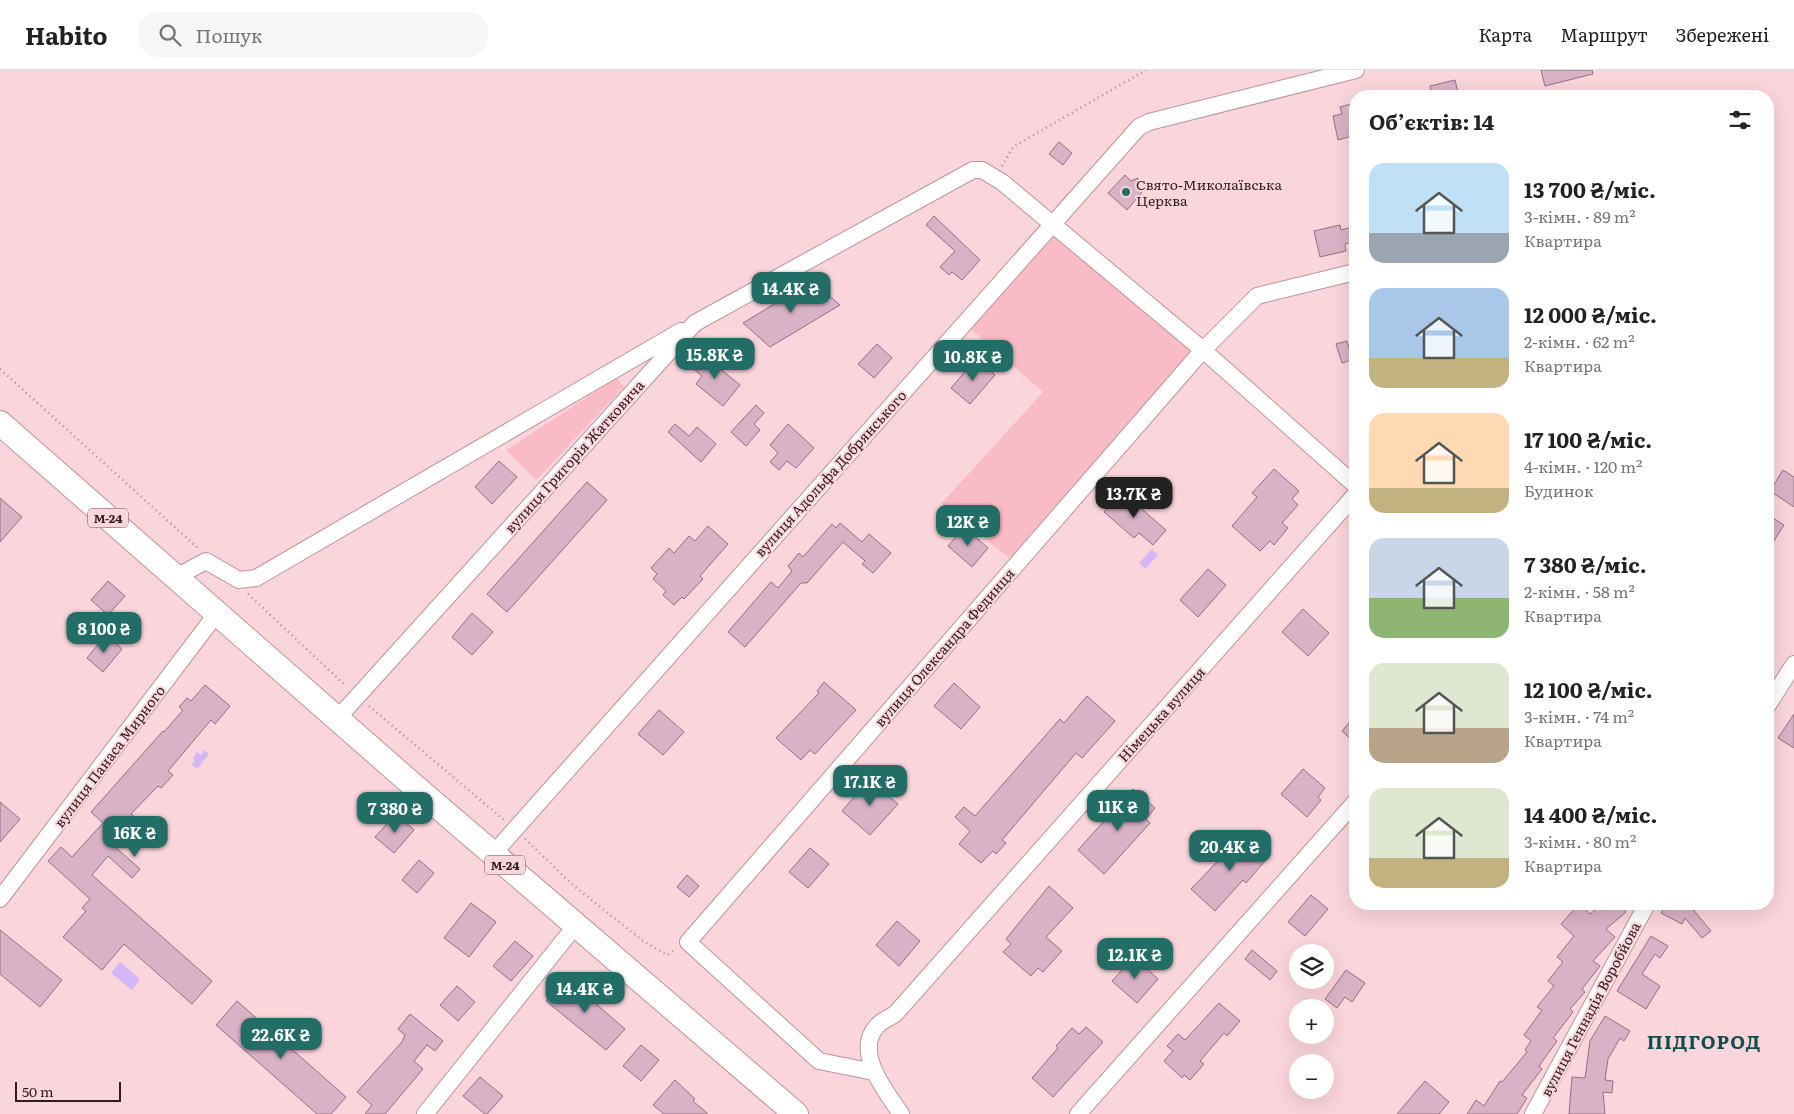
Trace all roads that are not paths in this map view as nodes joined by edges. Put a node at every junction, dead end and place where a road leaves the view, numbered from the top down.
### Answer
1 (1356, 70) edge
2 (1052, 223) junction
3 (1349, 273) edge
4 (695, 323) junction
5 (1203, 350) junction
6 (0, 423) edge
7 (1349, 480) edge
8 (1349, 502) edge
9 (176, 578) junction
10 (217, 613) junction
11 (1794, 664) edge
12 (1774, 696) edge
13 (337, 719) junction
14 (1349, 809) edge
15 (493, 854) junction
16 (0, 899) edge
17 (1644, 910) edge
18 (576, 925) junction
19 (874, 1072) junction
20 (425, 1114) edge
21 (796, 1114) edge
22 (901, 1114) edge
23 (1078, 1114) edge
24 (1533, 1114) edge

1 - 2 street, вулиця Адольфа Добрянського
2 - 4 street, вулиця Григорія Жатковича
2 - 5 street, вулиця Григорія Жатковича
2 - 15 street, вулиця Адольфа Добрянського
3 - 5 street, вулиця Олександра Фединця
4 - 9 street
4 - 13 street, вулиця Григорія Жатковича
5 - 7 street, вулиця Григорія Жатковича
5 - 19 street, вулиця Олександра Фединця
6 - 9 highway, М-24
8 - 19 street, Німецька вулиця
9 - 10 highway, М-24
10 - 13 highway, М-24
10 - 16 street, вулиця Панаса Мирного
11 - 12 street
13 - 15 highway, М-24
14 - 23 street
15 - 18 highway, М-24
17 - 24 street, вулиця Геннадія Воробйова
18 - 20 street
18 - 21 highway, М-24
19 - 22 street

